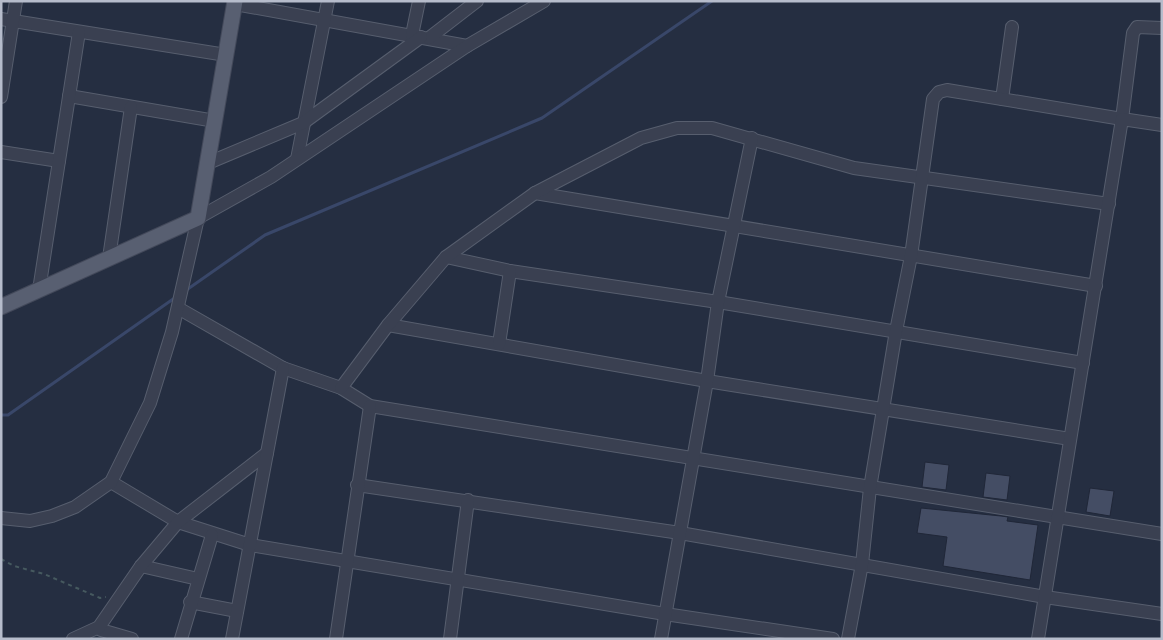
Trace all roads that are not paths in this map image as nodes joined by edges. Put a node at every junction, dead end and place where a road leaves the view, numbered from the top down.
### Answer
1 (16, 1) edge
2 (328, 1) edge
3 (419, 1) edge
4 (477, 1) edge
5 (544, 1) edge
6 (235, 3) edge
7 (7, 20) edge
8 (325, 21) junction
9 (1012, 27) dead end
10 (1162, 28) edge
11 (79, 32) junction
12 (421, 37) junction
13 (467, 46) junction
14 (226, 55) junction
15 (2, 89) edge
16 (69, 96) junction
17 (1002, 99) junction
18 (130, 107) junction
19 (1122, 119) junction
20 (215, 121) junction
21 (303, 123) junction
22 (1162, 125) edge
23 (752, 138) junction
24 (1, 152) edge
25 (297, 160) junction
26 (59, 161) junction
27 (208, 163) junction
28 (922, 177) junction
29 (535, 193) junction
30 (1109, 204) junction
31 (198, 218) junction
32 (733, 226) junction
33 (911, 256) junction
34 (446, 257) junction
35 (109, 258) junction
36 (510, 271) junction
37 (1096, 286) junction
38 (39, 290) junction
39 (718, 302) junction
40 (1, 307) edge
41 (178, 308) junction
42 (388, 325) junction
43 (896, 331) junction
44 (498, 344) junction
45 (1083, 363) junction
46 (283, 368) junction
47 (707, 381) junction
48 (341, 388) junction
49 (370, 406) junction
50 (883, 408) junction
51 (1070, 440) junction
52 (267, 454) junction
53 (693, 459) junction
54 (111, 482) junction
55 (357, 485) junction
56 (870, 488) junction
57 (468, 500) junction
58 (1, 518) edge
59 (1058, 518) junction
60 (178, 522) junction
61 (680, 533) junction
62 (1162, 534) edge
63 (212, 535) junction
64 (250, 545) junction
65 (347, 562) junction
66 (862, 564) junction
67 (141, 566) junction
68 (198, 579) junction
69 (458, 580) junction
70 (1045, 597) junction
71 (190, 602) junction
72 (237, 611) junction
73 (664, 614) junction
74 (1162, 614) edge
75 (99, 627) junction
76 (74, 639) edge
77 (132, 639) edge
78 (181, 639) edge
79 (232, 639) edge
80 (336, 639) edge
81 (450, 639) edge
82 (661, 639) edge
83 (833, 639) edge
84 (848, 639) edge
85 (1038, 639) edge

1 - 7 street
2 - 8 street
3 - 12 street
4 - 12 street
5 - 13 street
6 - 8 street
6 - 14 main road
7 - 11 street
7 - 15 street
8 - 12 street
8 - 21 street
9 - 17 street
10 - 19 street
11 - 14 street
11 - 16 street
12 - 13 street
12 - 21 street
13 - 25 street
14 - 20 main road
16 - 18 street
16 - 26 street
17 - 19 street
17 - 28 street
18 - 20 street
18 - 35 street
19 - 22 street
19 - 30 street
20 - 27 main road
21 - 25 street
21 - 27 street
23 - 28 street
23 - 29 street
23 - 32 street
24 - 26 street
25 - 31 street
26 - 38 street
27 - 31 main road
28 - 30 street
28 - 33 street
29 - 32 street
29 - 34 street
30 - 37 street
31 - 35 main road
31 - 41 street
32 - 33 street
32 - 39 street
33 - 37 street
33 - 43 street
34 - 36 street
34 - 42 street
35 - 38 main road
36 - 39 street
36 - 44 street
37 - 45 street
38 - 40 main road
39 - 43 street
39 - 47 street
41 - 46 street
41 - 54 street
42 - 44 street
42 - 48 street
43 - 45 street
43 - 50 street
44 - 47 street
45 - 51 street
46 - 48 street
46 - 52 street
47 - 50 street
47 - 53 street
48 - 49 street
49 - 53 street
49 - 55 street
50 - 51 street
50 - 56 street
51 - 59 street
52 - 60 street
52 - 64 street
53 - 56 street
53 - 61 street
54 - 58 street
54 - 60 street
55 - 57 street
55 - 65 street
56 - 59 street
56 - 66 street
57 - 61 street
57 - 69 street
59 - 62 street
59 - 70 street
60 - 63 street
60 - 67 street
61 - 66 street
61 - 73 street
63 - 64 street
63 - 68 street
64 - 65 street
64 - 72 street
65 - 69 street
65 - 80 street
66 - 70 street
66 - 84 street
67 - 68 street
67 - 75 street
68 - 71 street
69 - 73 street
69 - 81 street
70 - 74 street
70 - 85 street
71 - 72 street
71 - 78 street
72 - 79 street
73 - 82 street
73 - 83 street
75 - 76 street
75 - 77 street

